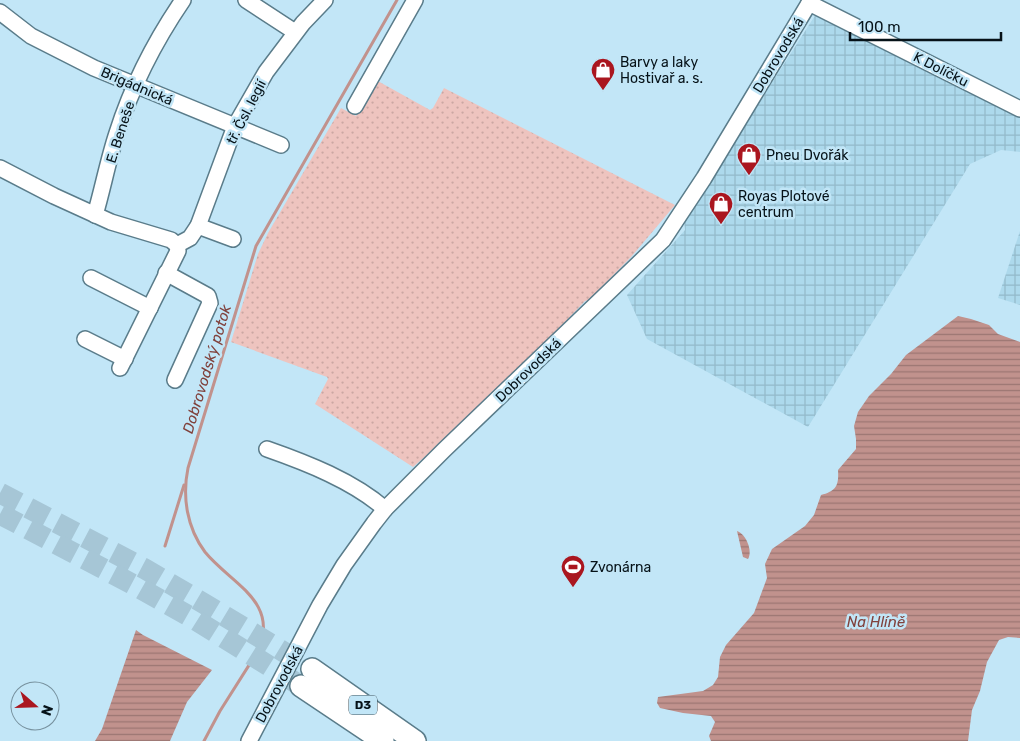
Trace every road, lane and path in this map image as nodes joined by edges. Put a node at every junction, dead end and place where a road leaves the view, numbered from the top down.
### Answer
1 (183, 0) edge
2 (246, 0) edge
3 (324, 0) edge
4 (415, 0) edge
5 (810, 2) edge
6 (0, 12) edge
7 (295, 32) junction
8 (135, 86) junction
9 (355, 106) dead end
10 (1020, 108) edge
11 (236, 126) junction
12 (281, 145) dead end
13 (0, 168) edge
14 (95, 215) junction
15 (188, 236) junction
16 (232, 239) dead end
17 (166, 273) junction
18 (91, 278) dead end
19 (150, 308) junction
20 (85, 339) dead end
21 (175, 380) dead end
22 (267, 449) dead end
23 (382, 506) junction
24 (249, 741) edge
25 (383, 741) edge
26 (415, 741) edge

1 - 8 street, E. Beneše
2 - 7 street
3 - 7 street, tř. Čsl. legií
4 - 9 street
5 - 10 street, K Dolíčku
5 - 23 street, Dobrovodská
6 - 8 street, Brigádnická
7 - 11 street, tř. Čsl. legií
8 - 11 street, Brigádnická
8 - 14 street, E. Beneše
11 - 12 street, Brigádnická
11 - 15 street, tř. Čsl. legií
13 - 14 street
14 - 15 street
15 - 16 street
15 - 17 street, tř. Čsl. legií
17 - 19 street, tř. Čsl. legií
17 - 21 street
18 - 19 street
19 - 20 street, tř. Čsl. legií
22 - 23 street
23 - 24 street, Dobrovodská
25 - 26 highway, D3

